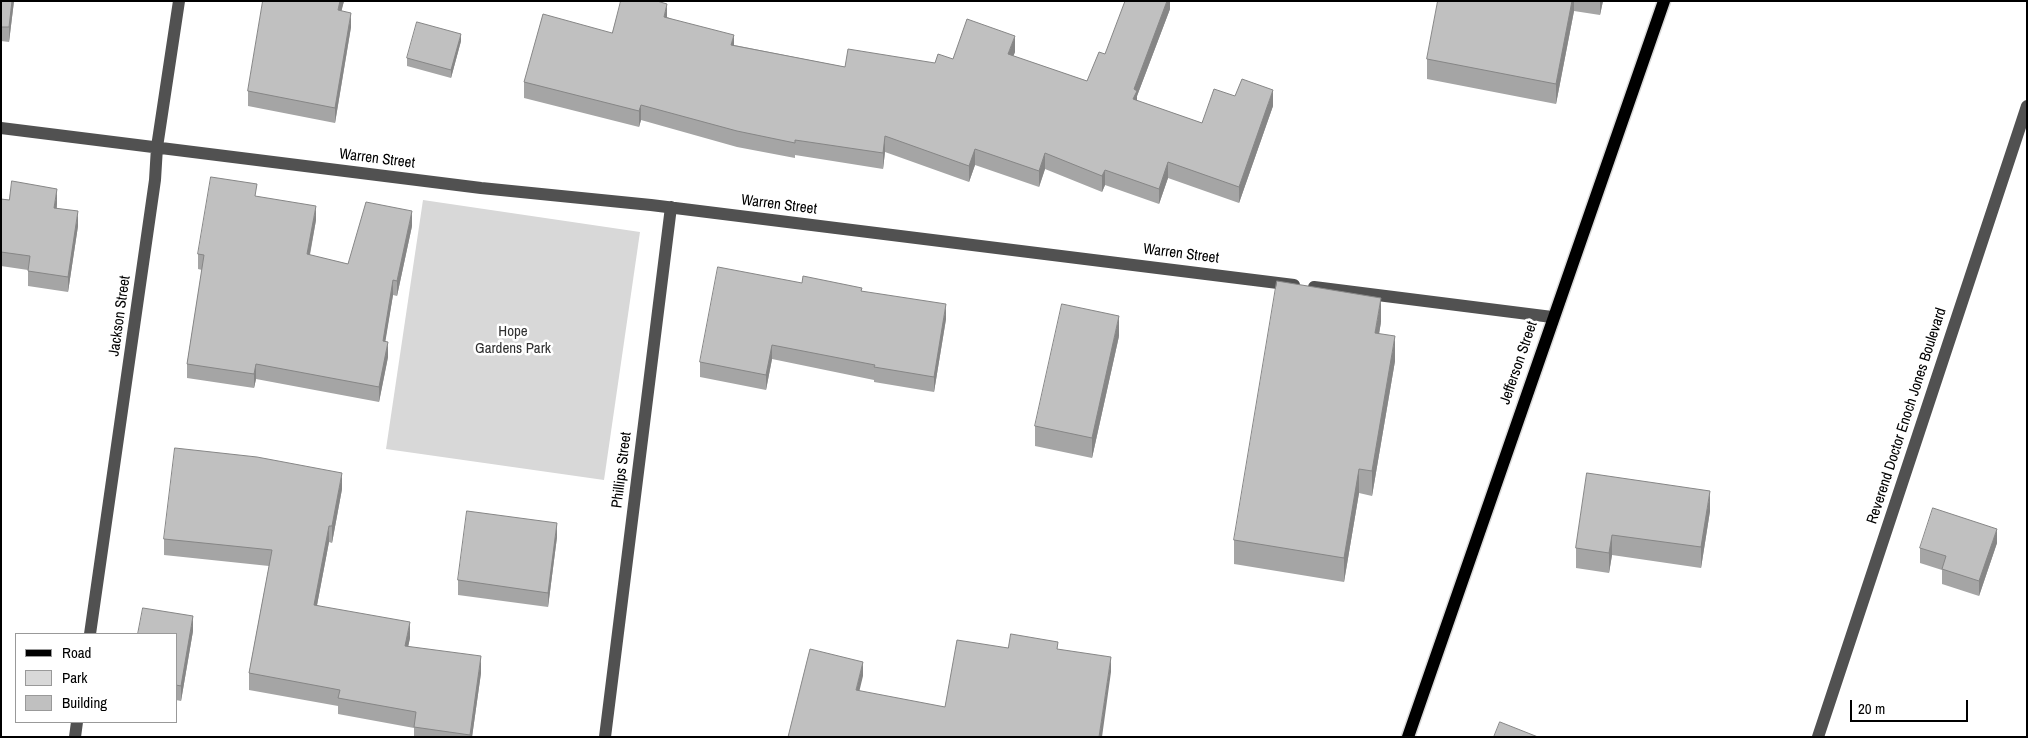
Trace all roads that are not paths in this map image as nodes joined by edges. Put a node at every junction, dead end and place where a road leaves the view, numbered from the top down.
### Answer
1 (179, 1) edge
2 (1664, 1) edge
3 (2027, 106) edge
4 (1, 128) edge
5 (157, 147) junction
6 (671, 207) junction
7 (1552, 317) junction
8 (90, 633) edge
9 (77, 723) edge
10 (75, 737) edge
11 (604, 737) edge
12 (1408, 737) edge
13 (1818, 737) edge

1 - 5 street, Jackson Street
2 - 7 main road, Jefferson Street
3 - 13 street, Reverend Doctor Enoch Jones Boulevard
4 - 5 street, Warren Street
5 - 6 street, Warren Street
5 - 8 street, Jackson Street
6 - 7 street, Warren Street
6 - 11 street, Phillips Street
7 - 12 main road, Jefferson Street
9 - 10 street

